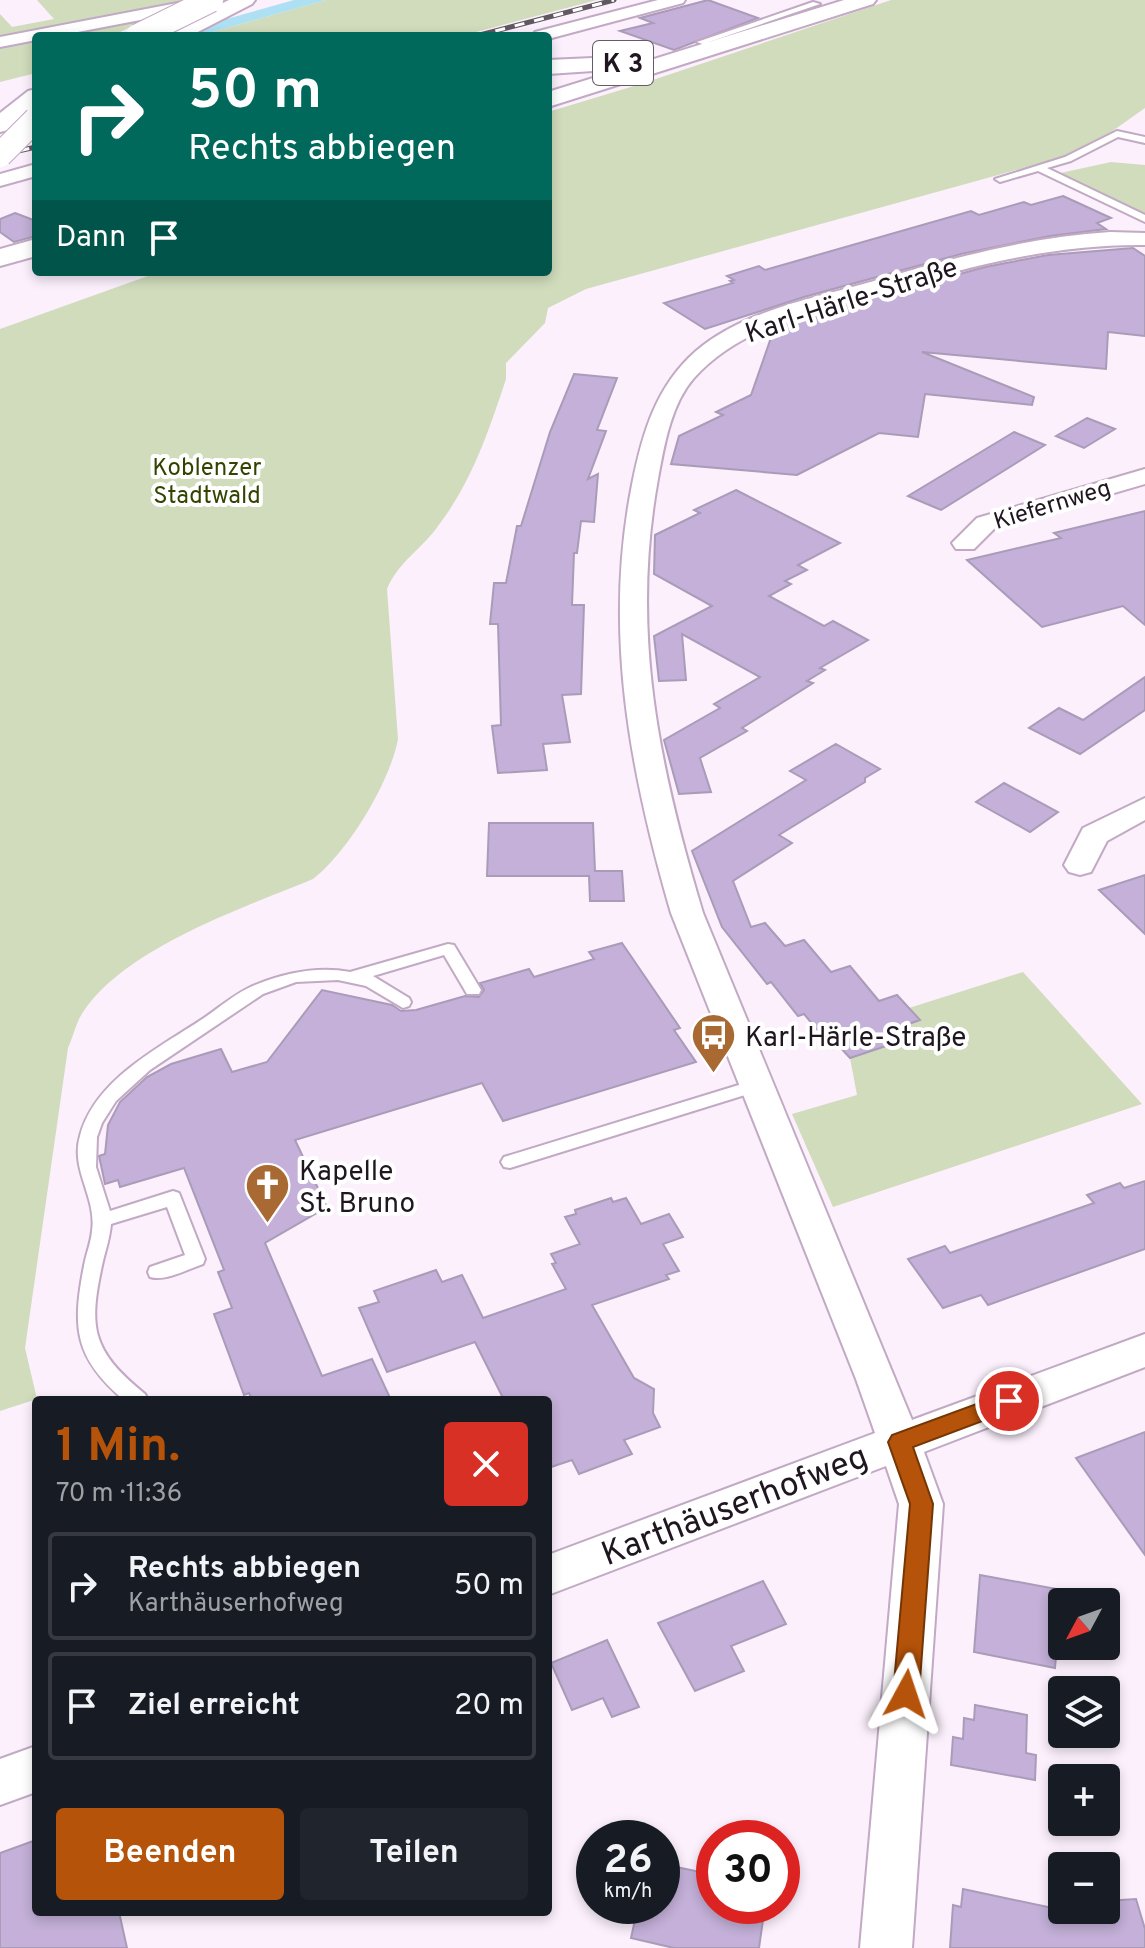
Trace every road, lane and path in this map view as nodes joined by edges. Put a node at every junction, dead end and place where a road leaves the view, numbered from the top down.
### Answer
1 (214, 0) edge
2 (245, 0) edge
3 (677, 0) edge
4 (866, 0) edge
5 (816, 4) dead end
6 (759, 29) junction
7 (51, 32) edge
8 (146, 32) edge
9 (181, 32) edge
10 (552, 33) edge
11 (32, 36) edge
12 (0, 42) edge
13 (708, 52) junction
14 (552, 67) edge
15 (552, 68) edge
16 (552, 76) edge
17 (600, 85) junction
18 (32, 99) edge
19 (552, 99) edge
20 (32, 120) edge
21 (32, 123) edge
22 (0, 127) edge
23 (1145, 140) edge
24 (0, 155) edge
25 (1039, 168) junction
26 (32, 171) edge
27 (1000, 179) dead end
28 (0, 180) edge
29 (1145, 219) edge
30 (1145, 239) edge
31 (1145, 476) edge
32 (965, 543) dead end
33 (1145, 807) edge
34 (1080, 865) dead end
35 (351, 977) junction
36 (473, 990) dead end
37 (403, 1002) dead end
38 (755, 1086) junction
39 (510, 1162) dead end
40 (102, 1220) junction
41 (157, 1272) dead end
42 (1145, 1350) edge
43 (133, 1396) edge
44 (900, 1442) junction
45 (552, 1573) edge
46 (32, 1770) edge
47 (0, 1782) edge
48 (886, 1948) edge

1 - 7 street
1 - 8 main road, bridge
2 - 9 main road
3 - 10 street
4 - 6 main road
5 - 6 lane
6 - 13 main road
11 - 12 street
13 - 14 main road, K 3
13 - 17 main road
15 - 17 main road, K 3
16 - 17 main road, K 3
17 - 19 main road
18 - 22 main road
20 - 22 main road
21 - 24 main road, bridge
23 - 25 lane
25 - 27 lane
25 - 29 lane
26 - 28 street
30 - 38 street, Karl-Härle-Straße
31 - 32 street, Kiefernweg
33 - 34 street
35 - 36 lane
35 - 37 lane
35 - 40 lane
38 - 39 lane
38 - 44 street, Karl-Härle-Straße
40 - 41 lane
40 - 43 lane
42 - 44 street, Karthäuserhofweg
44 - 45 street, Karthäuserhofweg
44 - 48 street, Karl-Härle-Straße
46 - 47 street

